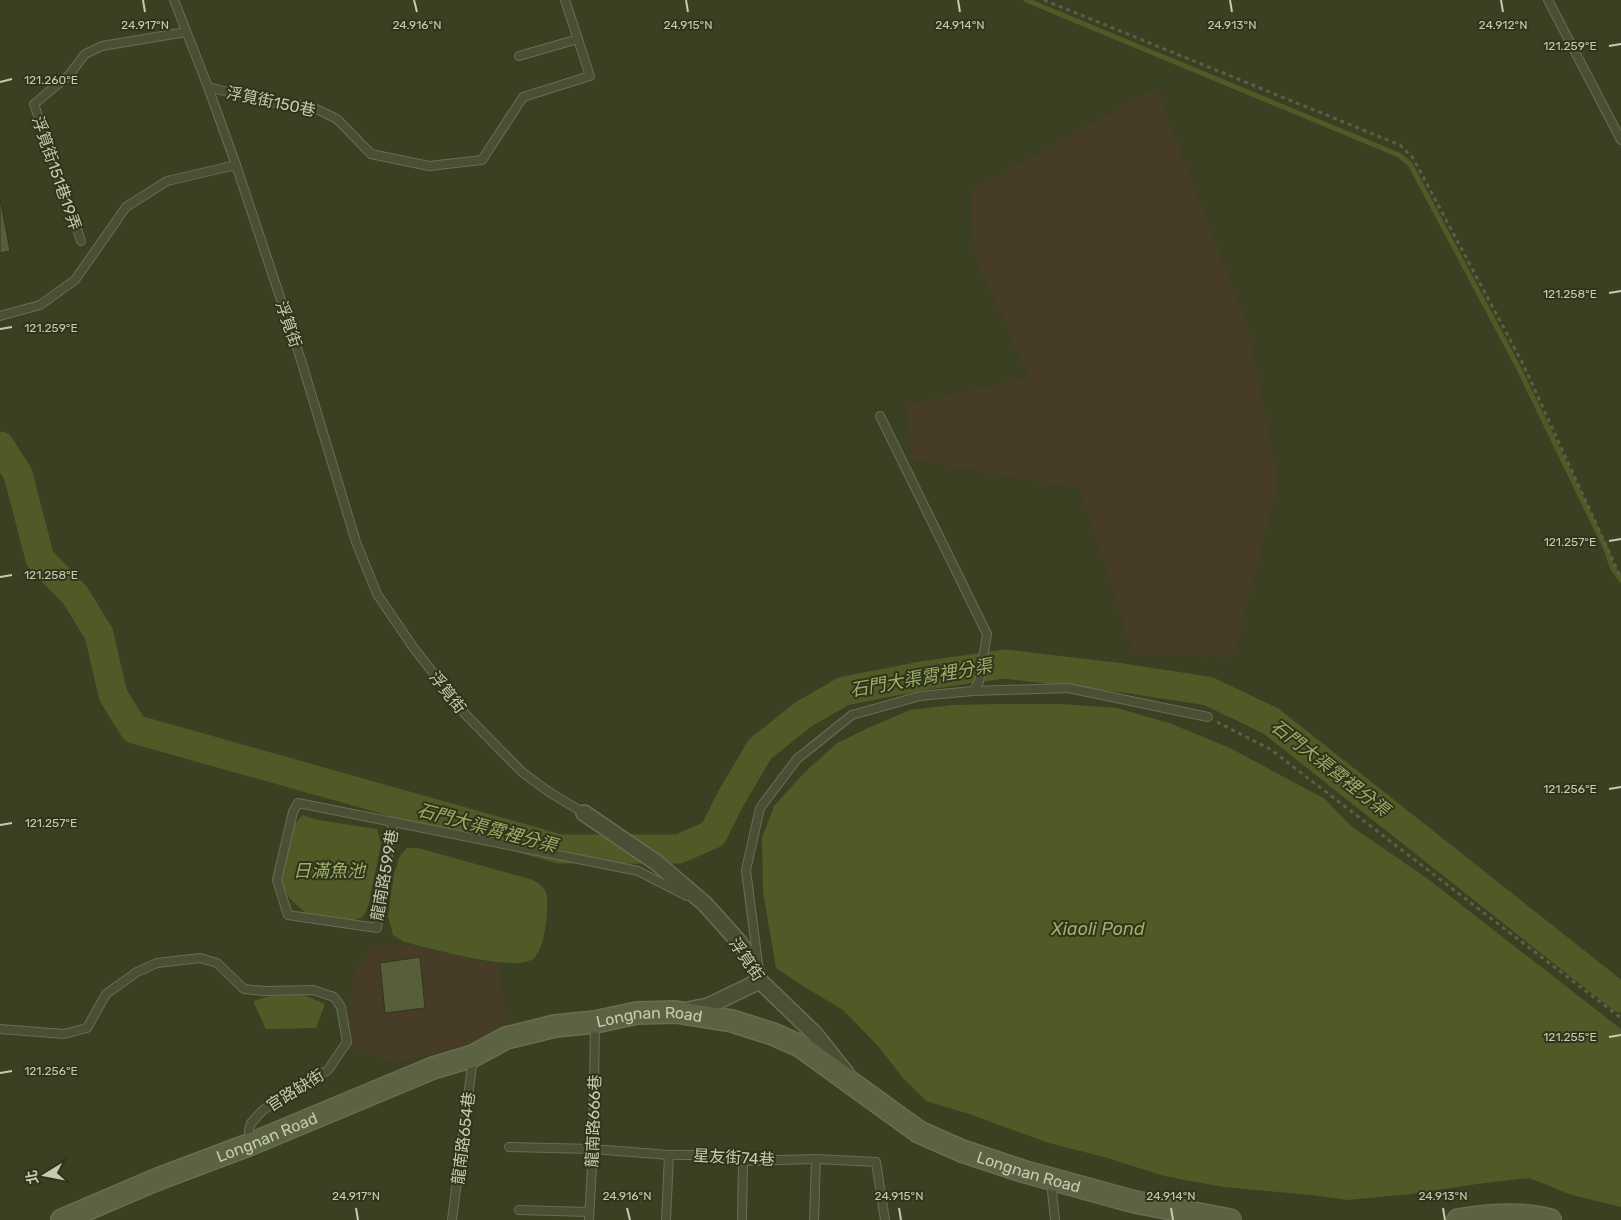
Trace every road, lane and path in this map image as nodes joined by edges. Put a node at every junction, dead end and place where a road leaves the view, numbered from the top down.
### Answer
1 (174, 0) edge
2 (565, 0) edge
3 (1044, 0) edge
4 (1548, 0) edge
5 (186, 32) junction
6 (578, 39) junction
7 (519, 56) dead end
8 (208, 87) junction
9 (1621, 140) edge
10 (236, 165) junction
11 (80, 241) dead end
12 (0, 316) edge
13 (880, 416) dead end
14 (1621, 578) edge
15 (973, 691) junction
16 (1208, 718) joint
17 (584, 813) joint
18 (393, 822) junction
19 (705, 904) junction
20 (760, 981) junction
21 (676, 1012) junction
22 (1621, 1018) edge
23 (595, 1022) junction
24 (0, 1029) edge
25 (473, 1056) junction
26 (857, 1086) junction
27 (251, 1144) junction
28 (509, 1147) dead end
29 (593, 1149) junction
30 (669, 1154) junction
31 (816, 1159) junction
32 (743, 1161) junction
33 (1051, 1179) junction
34 (518, 1210) dead end
35 (589, 1216) edge
36 (62, 1220) edge
37 (452, 1220) edge
38 (666, 1220) edge
39 (742, 1220) edge
40 (814, 1220) edge
41 (885, 1220) edge
42 (1055, 1220) edge
43 (1230, 1220) edge
44 (1458, 1220) edge
45 (1550, 1220) edge

1 - 5 lane, 浮筧街
2 - 6 lane, 浮筧街150巷
3 - 14 path
4 - 9 lane
5 - 8 lane, 浮筧街
5 - 11 lane, 浮筧街151巷19弄
6 - 7 lane
6 - 8 lane, 浮筧街150巷
8 - 10 lane, 浮筧街
10 - 12 lane
10 - 17 lane, 浮筧街
13 - 15 lane
15 - 16 lane
15 - 20 lane
16 - 22 path
17 - 19 street, 浮筧街
18 - 18 lane, 龍南路599巷
18 - 19 lane, 龍南路599巷
19 - 20 street, 浮筧街
20 - 21 street
20 - 26 street, 浮筧街
21 - 23 main road, Longnan Road
21 - 26 main road, Longnan Road
23 - 25 main road, Longnan Road
23 - 29 lane, 龍南路666巷
24 - 27 lane, 官路缺街
25 - 27 main road, Longnan Road
25 - 37 lane, 龍南路654巷
26 - 33 main road, Longnan Road
27 - 36 main road, Longnan Road
28 - 29 lane, 星友街74巷
29 - 30 lane, 星友街74巷
29 - 35 lane, 龍南路666巷
30 - 32 lane, 星友街74巷
30 - 38 lane
31 - 32 lane, 星友街74巷
31 - 40 lane
31 - 41 lane, 星友街74巷
32 - 39 lane
33 - 42 lane
33 - 43 main road, Longnan Road
34 - 35 lane
44 - 45 main road

